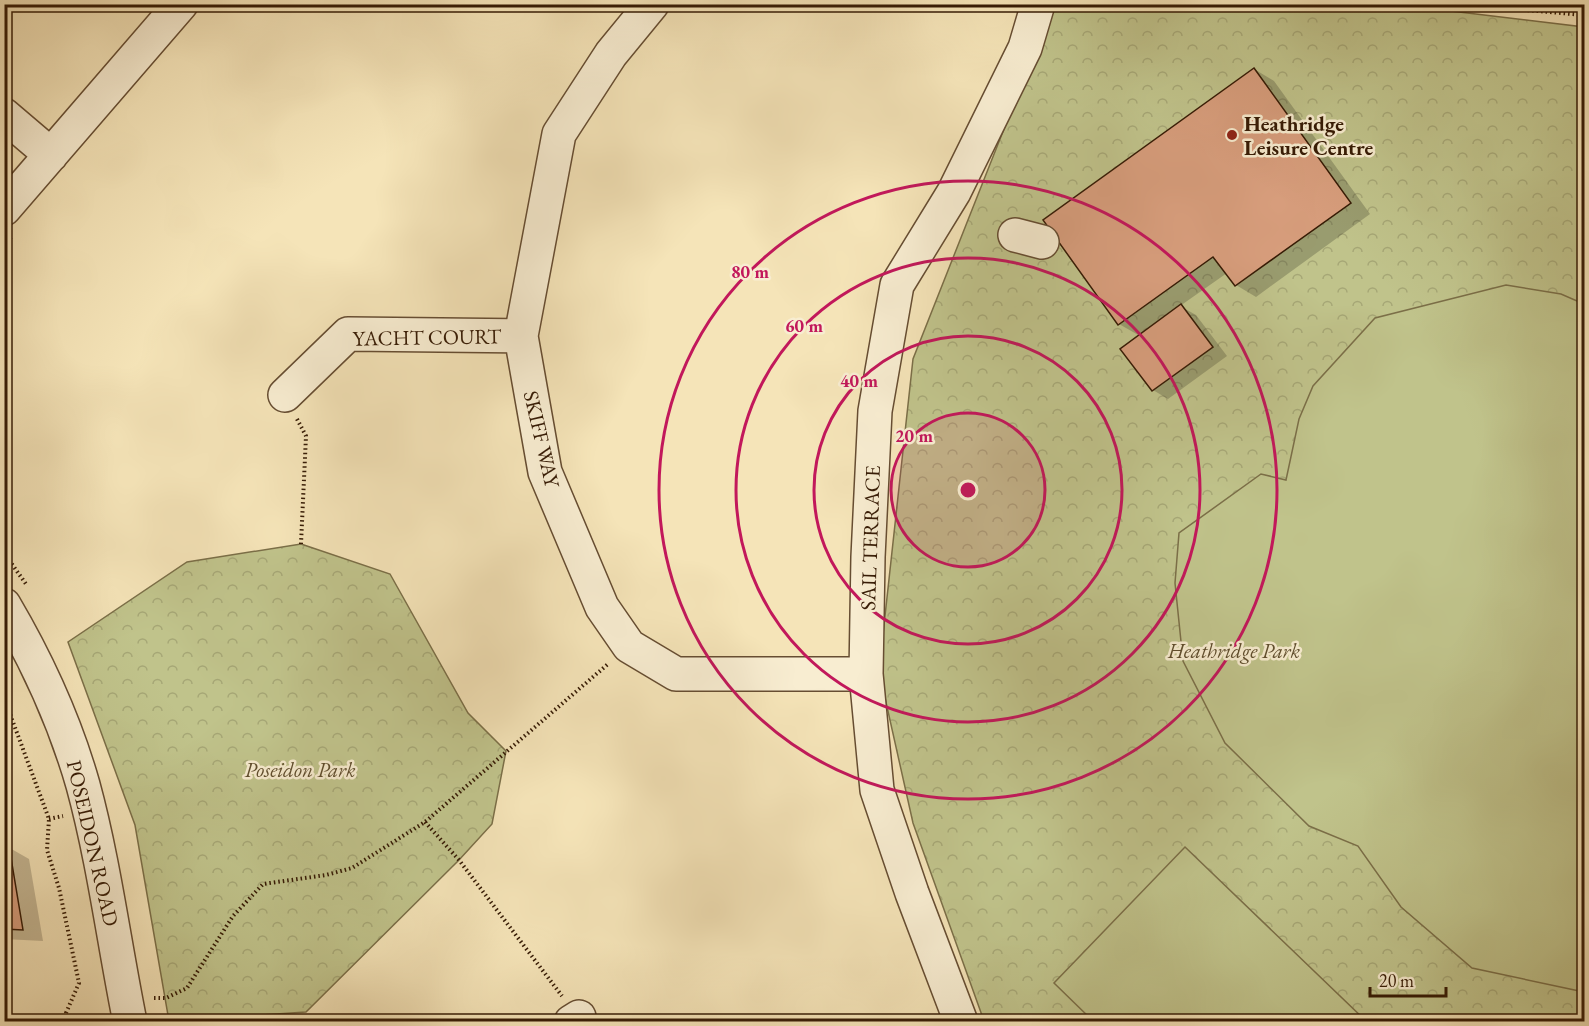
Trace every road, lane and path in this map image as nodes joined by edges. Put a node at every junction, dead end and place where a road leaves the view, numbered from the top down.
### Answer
1 (160, 4) edge
2 (181, 4) edge
3 (652, 4) edge
4 (1038, 4) edge
5 (1456, 4) edge
6 (1584, 15) edge
7 (4, 115) edge
8 (44, 150) junction
9 (4, 183) edge
10 (4, 209) edge
11 (521, 336) junction
12 (285, 395) joint
13 (301, 544) dead end
14 (8, 631) edge
15 (629, 646) junction
16 (866, 674) junction
17 (4, 703) edge
18 (425, 822) junction
19 (122, 1015) edge
20 (575, 1019) edge
21 (67, 1022) edge
22 (961, 1022) edge

1 - 8 street
2 - 8 street
3 - 11 street, SKIFF WAY
4 - 16 street, SAIL TERRACE
5 - 6 path
7 - 8 street
8 - 9 street
8 - 10 street
11 - 12 street, YACHT COURT
11 - 15 street, SKIFF WAY
12 - 13 path
14 - 19 street, POSEIDON ROAD
15 - 16 street, SKIFF WAY
15 - 18 path
16 - 22 street, SAIL TERRACE
17 - 21 path
18 - 19 path
18 - 20 path

